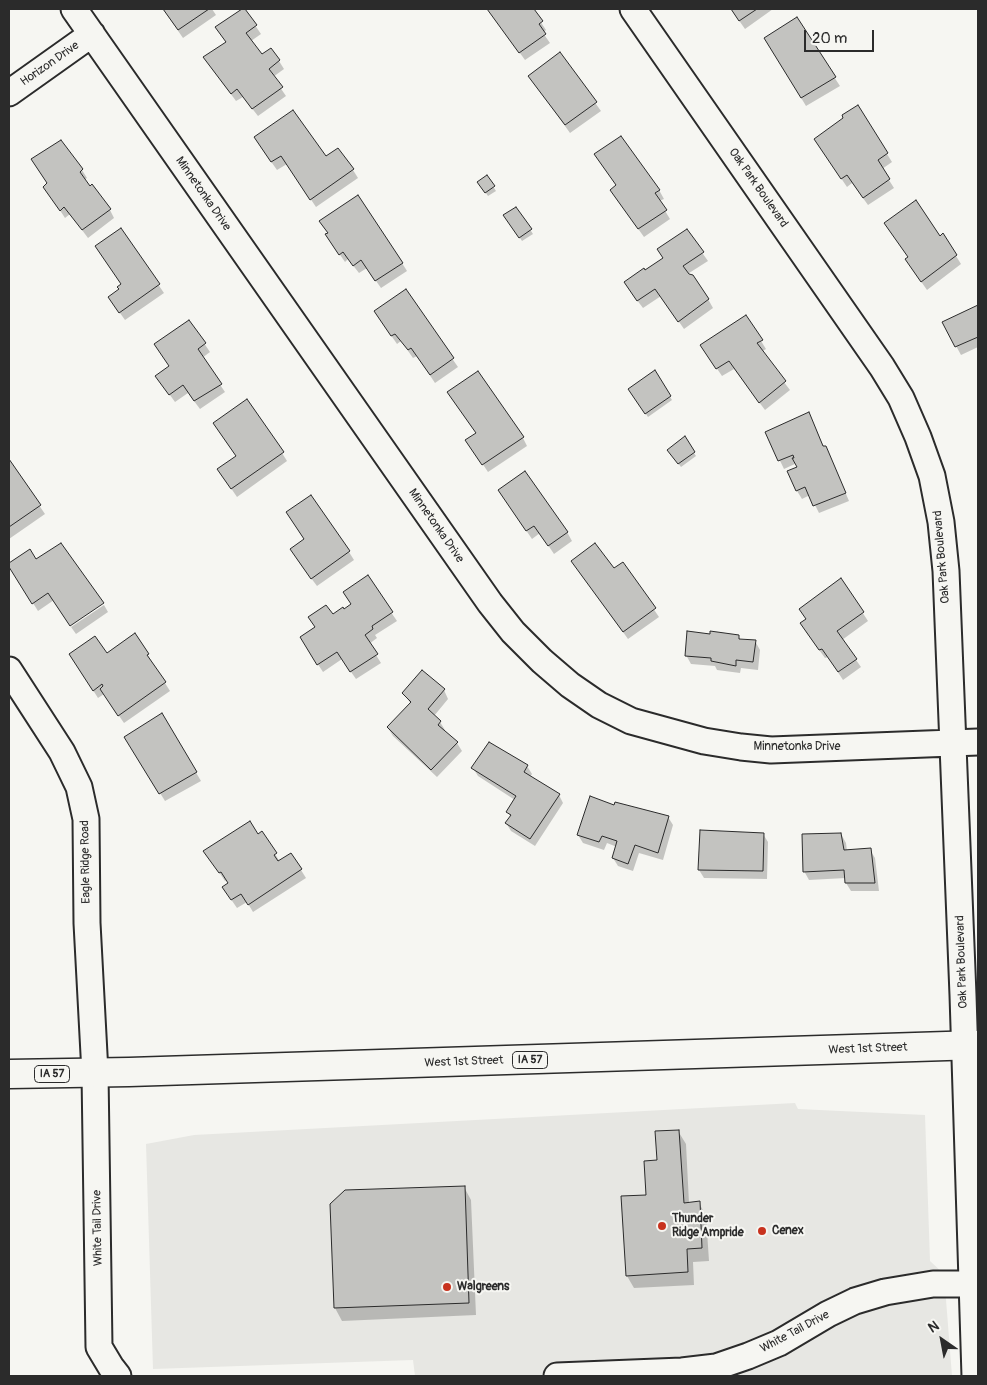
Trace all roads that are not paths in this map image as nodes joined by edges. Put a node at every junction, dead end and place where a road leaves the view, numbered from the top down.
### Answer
1 (74, 9) edge
2 (633, 9) edge
3 (92, 34) junction
4 (9, 93) edge
5 (12, 681) edge
6 (978, 742) edge
7 (952, 743) junction
8 (971, 1046) edge
9 (95, 1073) junction
10 (9, 1074) edge
11 (971, 1284) junction
12 (118, 1376) edge
13 (557, 1376) edge
14 (975, 1376) edge

1 - 3 street, Minnetonka Drive
2 - 7 street, Oak Park Boulevard
3 - 4 street, Horizon Drive
3 - 7 street, Minnetonka Drive
5 - 9 street, Eagle Ridge Road
6 - 7 street, Minnetonka Drive
7 - 8 street, Oak Park Boulevard
8 - 9 main road, West 1st Street / IA 57
8 - 11 street, Oak Park Boulevard
9 - 10 main road, West 1st Street / IA 57
9 - 12 street, White Tail Drive
11 - 13 street, White Tail Drive
11 - 14 street, Oak Park Boulevard

